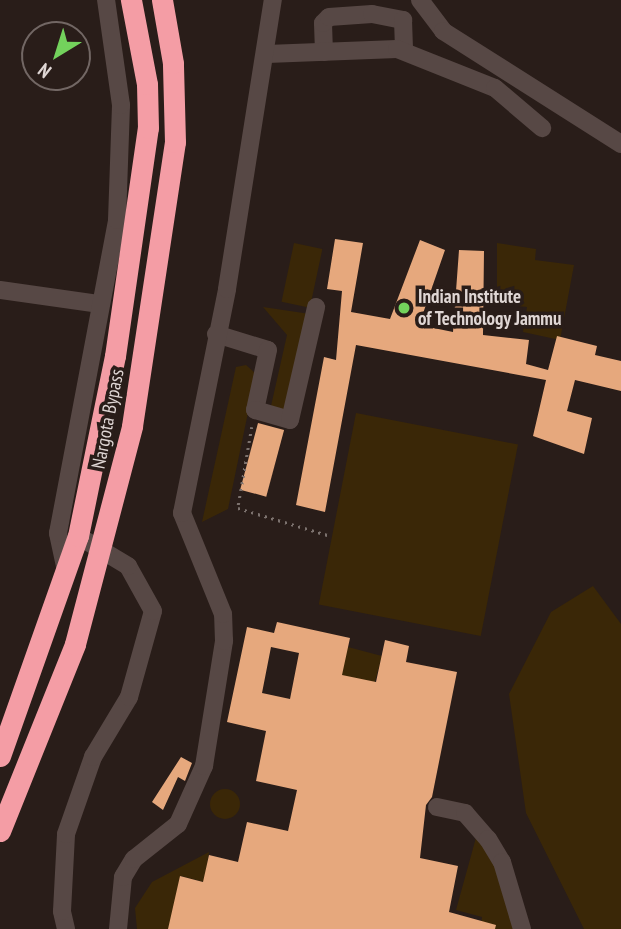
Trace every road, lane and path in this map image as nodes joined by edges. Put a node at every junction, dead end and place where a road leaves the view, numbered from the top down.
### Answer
1 (106, 0) edge
2 (131, 0) edge
3 (162, 0) edge
4 (273, 0) edge
5 (419, 0) edge
6 (404, 51) junction
7 (324, 52) junction
8 (267, 54) junction
9 (542, 128) dead end
10 (621, 144) edge
11 (0, 290) edge
12 (100, 304) junction
13 (316, 307) dead end
14 (216, 334) junction
15 (253, 420) dead end
16 (78, 536) junction
17 (331, 537) dead end
18 (103, 547) junction
19 (64, 582) junction
20 (0, 756) edge
21 (437, 807) dead end
22 (0, 831) edge
23 (66, 929) edge
24 (118, 929) edge
25 (522, 929) edge

1 - 12 street
2 - 16 highway, Nargota Bypass
3 - 18 highway, Nargota Bypass
4 - 8 street
5 - 10 street
6 - 7 street
6 - 7 street
6 - 9 street
7 - 8 street
8 - 14 street
11 - 12 street
12 - 19 street
13 - 14 street
14 - 24 street
15 - 17 path
16 - 18 street
16 - 19 highway, Nargota Bypass
18 - 22 highway, Nargota Bypass
18 - 23 street
19 - 20 highway, Nargota Bypass
21 - 25 street

